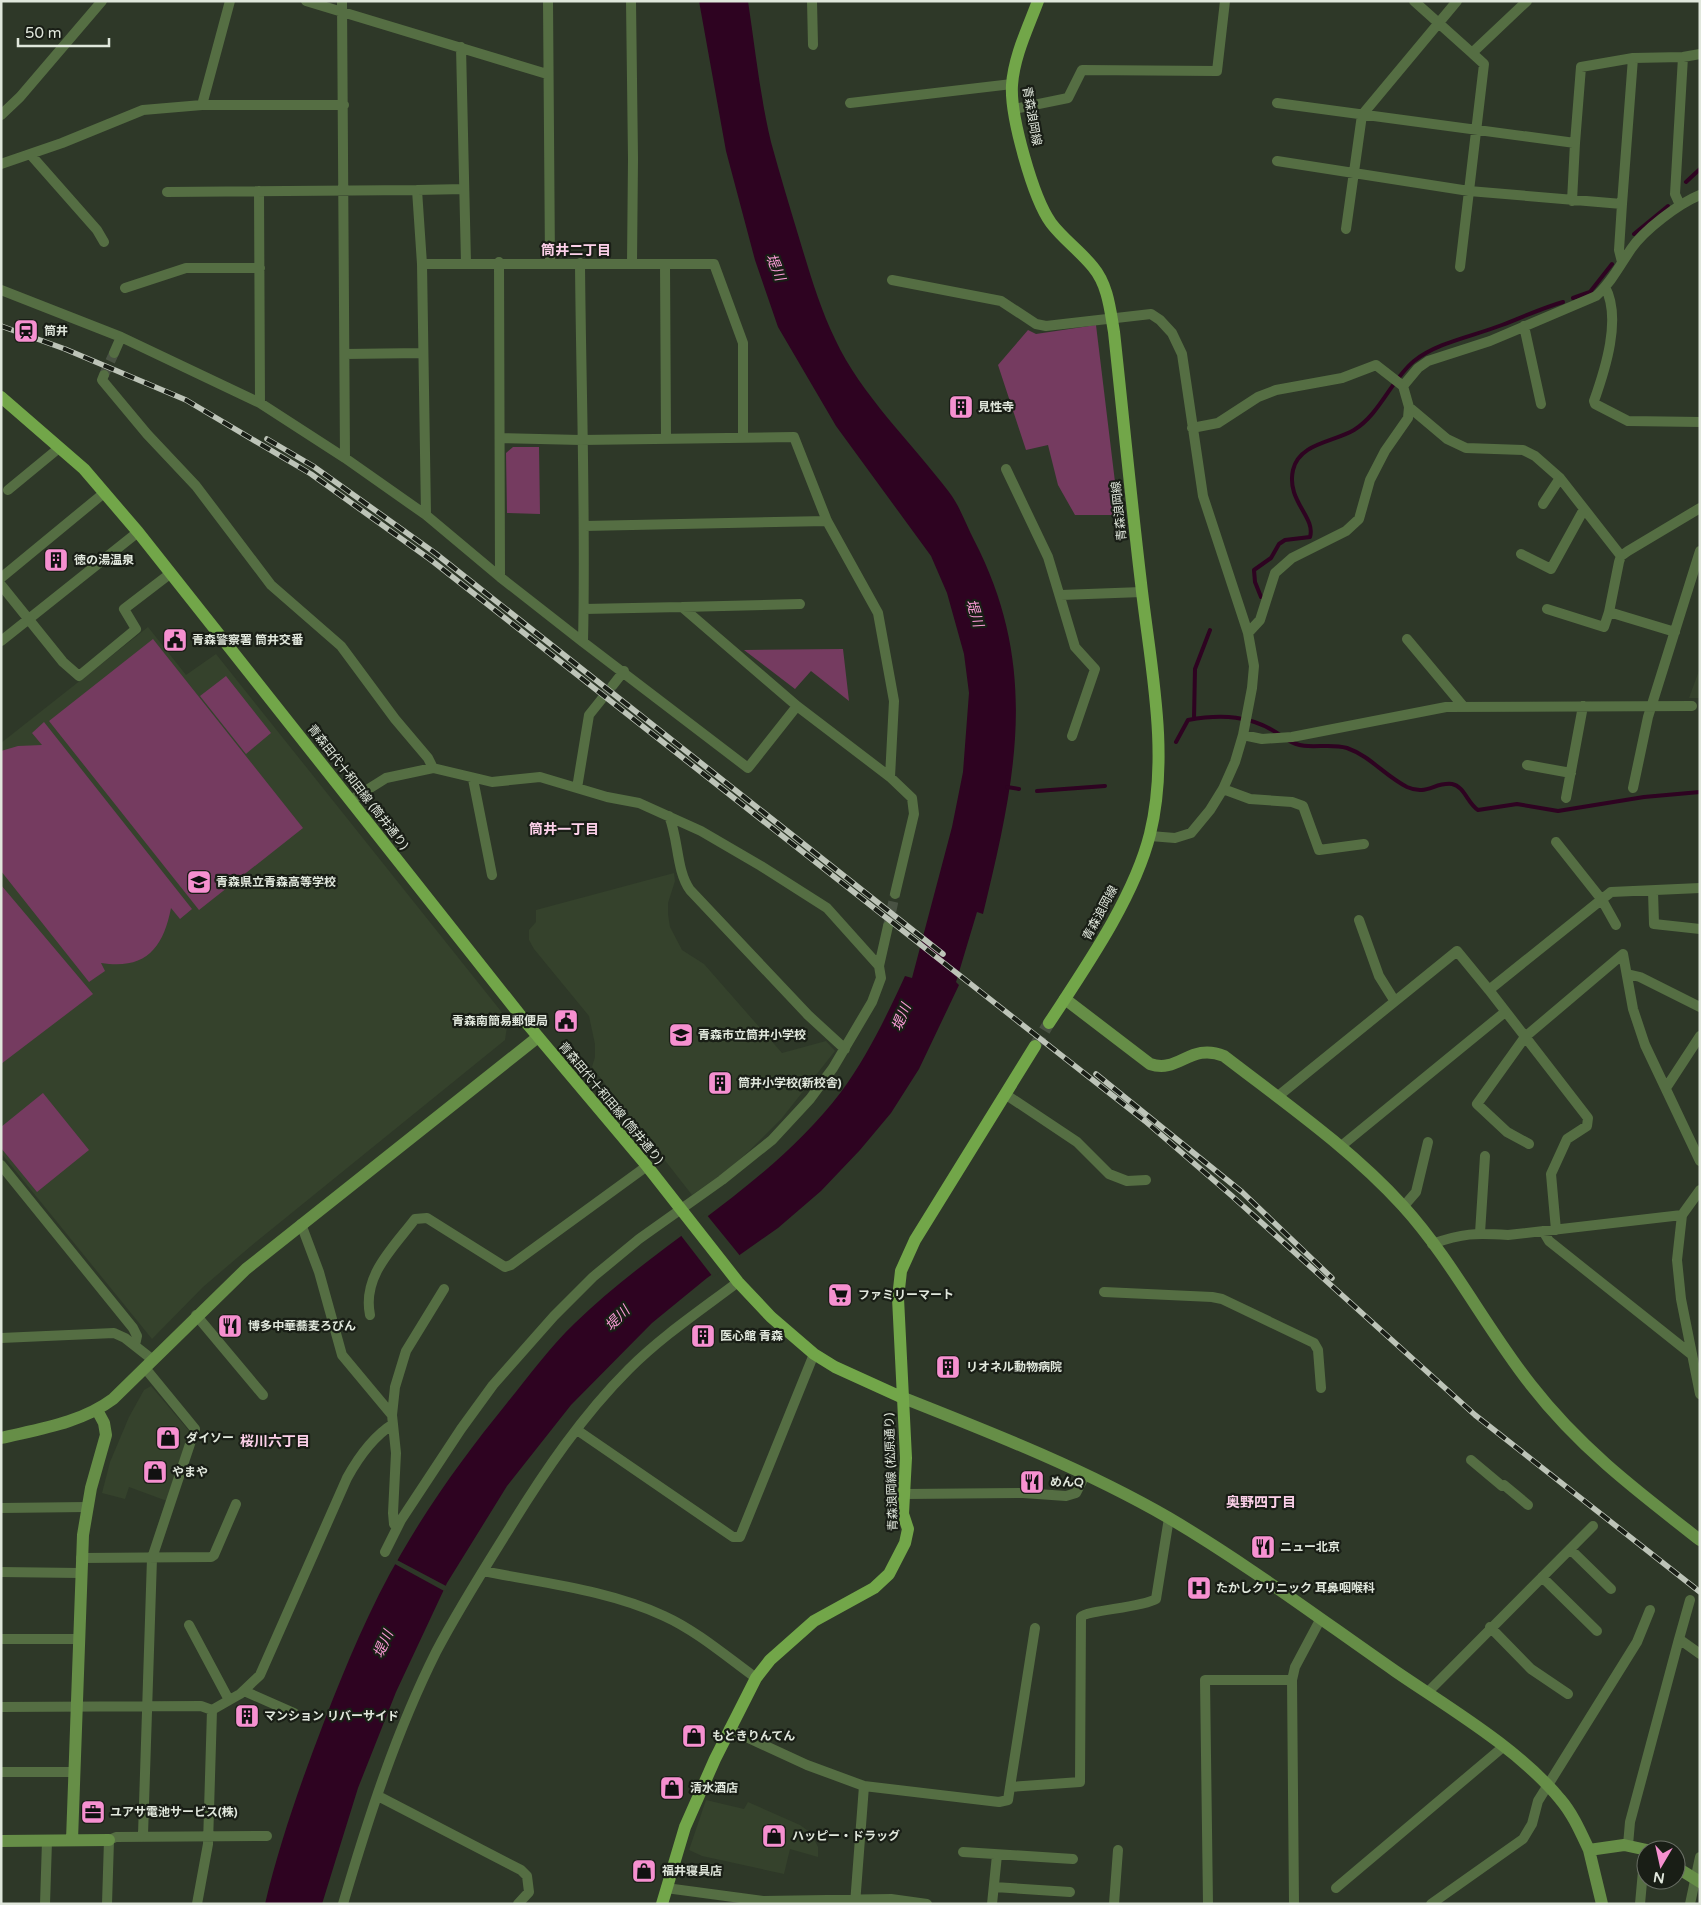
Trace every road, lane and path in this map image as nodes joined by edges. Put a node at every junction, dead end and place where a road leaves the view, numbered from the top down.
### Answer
1 (102, 1) edge
2 (230, 1) edge
3 (306, 1) edge
4 (548, 1) edge
5 (631, 1) edge
6 (812, 1) edge
7 (1038, 1) edge
8 (1225, 1) edge
9 (1414, 1) edge
10 (1457, 1) edge
11 (1527, 1) edge
12 (342, 6) edge
13 (1438, 23) junction
14 (813, 45) dead end
15 (461, 47) junction
16 (1472, 53) junction
17 (1700, 54) edge
18 (1683, 57) junction
19 (1633, 58) junction
20 (547, 74) junction
21 (1012, 84) junction
22 (850, 103) dead end
23 (1277, 103) dead end
24 (202, 105) junction
25 (344, 105) junction
26 (1014, 109) junction
27 (1, 115) edge
28 (1362, 115) junction
29 (1478, 131) junction
30 (1575, 143) junction
31 (30, 154) junction
32 (1277, 161) dead end
33 (1, 164) edge
34 (1353, 174) junction
35 (418, 190) junction
36 (464, 190) junction
37 (259, 191) junction
38 (345, 191) junction
39 (1470, 191) junction
40 (166, 192) dead end
41 (1700, 195) edge
42 (1572, 201) junction
43 (1622, 204) junction
44 (1680, 205) junction
45 (1346, 229) dead end
46 (104, 242) dead end
47 (499, 262) junction
48 (1622, 262) junction
49 (466, 263) junction
50 (550, 263) junction
51 (580, 263) junction
52 (632, 263) junction
53 (422, 264) junction
54 (665, 264) junction
55 (1460, 267) dead end
56 (260, 268) junction
57 (892, 280) dead end
58 (1605, 286) junction
59 (125, 288) dead end
60 (1, 290) edge
61 (1111, 317) junction
62 (1524, 326) junction
63 (121, 337) junction
64 (114, 353) tunnel mouth
65 (423, 353) junction
66 (345, 354) junction
67 (104, 375) dead end
68 (1399, 383) junction
69 (1, 397) edge
70 (260, 404) junction
71 (1541, 404) dead end
72 (1409, 407) junction
73 (1700, 422) edge
74 (1192, 428) junction
75 (500, 438) junction
76 (743, 438) junction
77 (666, 439) junction
78 (581, 440) junction
79 (59, 448) junction
80 (345, 458) junction
81 (1006, 468) dead end
82 (1560, 478) junction
83 (8, 490) dead end
84 (104, 493) junction
85 (1543, 504) dead end
86 (1700, 508) edge
87 (1584, 509) junction
88 (426, 515) junction
89 (827, 521) junction
90 (584, 526) junction
91 (138, 532) junction
92 (1700, 551) edge
93 (1521, 554) dead end
94 (1621, 556) junction
95 (170, 574) junction
96 (500, 577) junction
97 (1, 578) edge
98 (1, 585) edge
99 (1142, 592) junction
100 (1061, 595) junction
101 (800, 604) dead end
102 (682, 607) junction
103 (584, 609) junction
104 (1547, 609) dead end
105 (1609, 612) junction
106 (28, 619) junction
107 (1248, 632) junction
108 (1675, 632) junction
109 (1407, 639) dead end
110 (1, 641) edge
111 (583, 642) junction
112 (624, 671) junction
113 (613, 685) tunnel mouth
114 (601, 700) tunnel mouth
115 (797, 706) junction
116 (1463, 706) junction
117 (1584, 706) junction
118 (1652, 706) junction
119 (1692, 706) dead end
120 (1244, 730) junction
121 (1072, 736) dead end
122 (1527, 764) dead end
123 (433, 768) junction
124 (1571, 773) junction
125 (890, 777) junction
126 (473, 779) junction
127 (577, 788) junction
128 (1633, 788) dead end
129 (1223, 789) junction
130 (1566, 798) dead end
131 (351, 800) junction
132 (669, 816) junction
133 (1150, 836) junction
134 (1556, 842) dead end
135 (1364, 844) dead end
136 (492, 875) dead end
137 (1700, 888) edge
138 (1653, 891) junction
139 (895, 894) tunnel mouth
140 (1602, 900) junction
141 (1359, 920) dead end
142 (1616, 925) dead end
143 (888, 926) tunnel mouth
144 (1700, 929) edge
145 (879, 966) junction
146 (1627, 974) junction
147 (1488, 990) junction
148 (1065, 999) junction
149 (1394, 1000) junction
150 (1700, 1007) edge
151 (1505, 1012) junction
152 (1050, 1023) tunnel mouth
153 (1700, 1036) edge
154 (538, 1037) junction
155 (1525, 1037) junction
156 (1035, 1046) tunnel mouth
157 (845, 1049) junction
158 (1666, 1088) junction
159 (1005, 1094) junction
160 (1277, 1096) junction
161 (1428, 1142) dead end
162 (1530, 1144) dead end
163 (1340, 1147) junction
164 (1484, 1156) dead end
165 (1700, 1161) edge
166 (1, 1165) edge
167 (647, 1166) junction
168 (1146, 1180) dead end
169 (1700, 1190) edge
170 (1404, 1207) junction
171 (682, 1211) junction
172 (1682, 1215) junction
173 (301, 1224) junction
174 (1556, 1230) junction
175 (1543, 1231) junction
176 (1480, 1233) junction
177 (1432, 1244) junction
178 (736, 1279) junction
179 (444, 1289) dead end
180 (1104, 1292) dead end
181 (196, 1315) junction
182 (370, 1315) dead end
183 (1, 1338) edge
184 (135, 1346) junction
185 (814, 1354) junction
186 (1691, 1354) junction
187 (149, 1364) junction
188 (1321, 1388) dead end
189 (1700, 1394) edge
190 (263, 1395) dead end
191 (901, 1397) junction
192 (97, 1410) junction
193 (393, 1420) junction
194 (576, 1430) junction
195 (1, 1438) edge
196 (1471, 1460) dead end
197 (1085, 1475) junction
198 (905, 1494) junction
199 (236, 1504) dead end
200 (1528, 1505) dead end
201 (1, 1508) edge
202 (87, 1508) junction
203 (1169, 1518) junction
204 (1593, 1526) dead end
205 (397, 1528) junction
206 (1700, 1540) edge
207 (1570, 1549) junction
208 (385, 1552) dead end
209 (81, 1558) junction
210 (152, 1558) junction
211 (483, 1571) junction
212 (1, 1572) edge
213 (80, 1573) junction
214 (1542, 1577) junction
215 (1611, 1589) dead end
216 (1690, 1600) dead end
217 (1650, 1610) dead end
218 (1320, 1620) junction
219 (189, 1626) dead end
220 (1490, 1627) junction
221 (1035, 1628) dead end
222 (1597, 1631) dead end
223 (78, 1639) junction
224 (1679, 1639) junction
225 (1, 1640) edge
226 (1700, 1654) edge
227 (756, 1678) junction
228 (1292, 1680) junction
229 (244, 1690) junction
230 (1427, 1693) junction
231 (1568, 1694) dead end
232 (229, 1700) junction
233 (1, 1707) edge
234 (76, 1707) junction
235 (146, 1707) junction
236 (212, 1710) junction
237 (294, 1713) dead end
238 (730, 1729) junction
239 (1503, 1747) junction
240 (1, 1772) edge
241 (74, 1772) junction
242 (1547, 1785) junction
243 (864, 1786) junction
244 (1010, 1787) junction
245 (378, 1796) junction
246 (144, 1835) junction
247 (208, 1836) junction
248 (267, 1836) dead end
249 (72, 1840) junction
250 (109, 1840) junction
251 (1, 1841) edge
252 (47, 1841) junction
253 (1628, 1845) junction
254 (1636, 1847) edge
255 (1118, 1850) dead end
256 (1589, 1850) junction
257 (963, 1852) dead end
258 (997, 1855) junction
259 (1700, 1857) edge
260 (1073, 1859) dead end
261 (1686, 1873) edge
262 (1697, 1880) edge
263 (994, 1887) junction
264 (666, 1888) junction
265 (1336, 1888) dead end
266 (1642, 1890) edge
267 (1070, 1892) dead end
268 (854, 1903) edge
269 (44, 1904) edge
270 (107, 1904) edge
271 (197, 1904) edge
272 (343, 1904) edge
273 (518, 1904) edge
274 (662, 1904) edge
275 (927, 1904) edge
276 (992, 1904) edge
277 (1114, 1904) edge
278 (1208, 1904) edge
279 (1294, 1904) edge
280 (1431, 1904) edge
281 (1602, 1904) edge
282 (1640, 1904) edge
283 (1690, 1904) edge

1 - 27 street
2 - 24 street
3 - 12 street
4 - 20 street
5 - 52 street
6 - 14 street
7 - 21 main road, 青森浪岡線
8 - 26 street
9 - 13 street
10 - 13 street
11 - 16 street
12 - 15 street
12 - 25 street
13 - 16 street
13 - 28 street
15 - 20 street
15 - 36 street
16 - 29 street
17 - 18 street
18 - 19 street
18 - 44 street
19 - 30 street
19 - 43 street
20 - 50 street
21 - 22 street
21 - 26 main road, 青森浪岡線
23 - 28 street
24 - 25 street
24 - 31 street
25 - 38 street
26 - 61 main road, 青森浪岡線
28 - 29 street
28 - 34 street
29 - 30 street
29 - 39 street
30 - 42 street
31 - 33 street
31 - 46 street
32 - 34 street
34 - 39 street
34 - 45 street
35 - 36 street
35 - 38 street
35 - 53 street
36 - 49 street
37 - 38 street
37 - 40 street
37 - 56 street
38 - 66 street
39 - 42 street
39 - 55 street
41 - 44 street
42 - 43 street
43 - 48 street
44 - 48 street
47 - 49 street
47 - 50 street
47 - 75 street
48 - 58 street
49 - 53 street
50 - 51 street
51 - 52 street
51 - 78 street
52 - 54 street
53 - 65 street
54 - 76 street
54 - 77 street
56 - 59 street
56 - 70 street
57 - 61 street
58 - 62 street
58 - 73 street
60 - 63 street
61 - 74 street
61 - 99 main road, 青森浪岡線
62 - 68 street
62 - 71 street
63 - 64 street
63 - 70 street
65 - 66 street
65 - 88 street
66 - 80 street
67 - 123 street
68 - 72 street
68 - 74 street
69 - 79 main road, 青森田代十和田線 (筒井通り)
70 - 80 street
72 - 82 street
72 - 107 street
74 - 107 street
75 - 78 street
75 - 96 street
76 - 77 street
76 - 89 street
77 - 78 street
78 - 90 street
79 - 83 street
79 - 84 main road, 青森田代十和田線 (筒井通り)
80 - 88 street
81 - 100 street
82 - 85 street
82 - 87 street
84 - 91 main road, 青森田代十和田線 (筒井通り)
84 - 97 street
86 - 94 street
87 - 93 street
87 - 94 street
88 - 96 street
89 - 90 street
89 - 125 street
90 - 103 street
91 - 95 main road, 青森田代十和田線 (筒井通り)
91 - 106 street
92 - 108 street
94 - 105 street
95 - 106 street
95 - 131 main road, 青森田代十和田線 (筒井通り)
96 - 111 street
98 - 106 street
99 - 100 street
99 - 133 main road, 青森浪岡線
100 - 121 street
101 - 102 street
102 - 103 street
102 - 115 street
103 - 111 street
104 - 105 street
105 - 108 street
106 - 110 street
107 - 120 street
108 - 118 street
109 - 116 street
111 - 112 street
112 - 113 street
112 - 115 street
114 - 127 street
115 - 125 street
116 - 117 street
116 - 120 street
117 - 118 street
117 - 124 street
118 - 119 street
118 - 128 street
120 - 129 street
122 - 124 street
123 - 126 street
123 - 131 street
124 - 130 street
125 - 139 street
126 - 127 street
126 - 136 street
127 - 132 street
129 - 133 street
129 - 135 street
131 - 154 main road, 青森田代十和田線 (筒井通り)
132 - 145 street
132 - 157 street
133 - 148 main road, 青森浪岡線
134 - 140 street
137 - 138 street
138 - 140 street
138 - 144 street
140 - 142 street
140 - 147 street
141 - 149 street
143 - 145 street
145 - 157 street
146 - 150 street
146 - 155 street
146 - 158 street
147 - 149 street
147 - 151 street
148 - 152 main road, 青森浪岡線
148 - 160 street
149 - 160 street
151 - 155 street
151 - 163 street
153 - 158 street
154 - 167 main road, 青森田代十和田線 (筒井通り)
154 - 173 street
155 - 162 street
155 - 174 street
156 - 159 main road, 青森浪岡線 (松原通り)
157 - 171 street
158 - 165 street
159 - 168 street
159 - 191 main road, 青森浪岡線 (松原通り)
160 - 163 street
161 - 170 street
163 - 170 street
164 - 176 street
166 - 184 street
167 - 171 main road, 青森田代十和田線 (筒井通り)
167 - 182 street
169 - 172 street
170 - 177 street
171 - 178 main road, 青森田代十和田線 (筒井通り)
171 - 205 street
172 - 174 street
172 - 186 street
173 - 181 street
173 - 193 street
174 - 175 street
175 - 176 street
175 - 186 street
176 - 177 street
177 - 206 street
178 - 185 main road, 青森田代十和田線 (筒井通り)
178 - 194 street
179 - 193 street
180 - 188 street
181 - 187 street
181 - 190 street
183 - 184 street
184 - 187 street
185 - 191 main road, 青森田代十和田線 (筒井通り)
185 - 194 street
186 - 189 street
187 - 192 street
187 - 210 street
191 - 197 street
191 - 198 main road, 青森浪岡線 (松原通り)
192 - 195 street
192 - 202 street
193 - 205 street
193 - 229 street
194 - 211 street
196 - 200 street
197 - 198 street
197 - 203 street
198 - 227 main road, 青森浪岡線 (松原通り)
199 - 210 street
201 - 202 street
202 - 209 street
203 - 218 street
203 - 244 street
204 - 207 street
205 - 208 street
207 - 214 street
207 - 215 street
209 - 210 street
209 - 213 street
210 - 235 street
211 - 227 street
211 - 245 street
212 - 213 street
213 - 223 street
214 - 220 street
214 - 222 street
216 - 224 street
217 - 242 street
218 - 228 street
218 - 230 street
219 - 232 street
220 - 230 street
220 - 231 street
221 - 244 street
223 - 225 street
223 - 234 street
224 - 226 street
224 - 253 street
227 - 238 main road, 青森浪岡線 (松原通り)
228 - 278 street
228 - 279 street
229 - 232 street
229 - 237 street
230 - 239 street
232 - 236 street
233 - 234 street
234 - 235 street
234 - 241 street
235 - 236 street
235 - 246 street
236 - 247 street
238 - 243 street
238 - 264 main road, 青森浪岡線 (松原通り)
239 - 242 street
239 - 265 street
240 - 241 street
241 - 249 street
242 - 256 street
242 - 280 street
243 - 244 street
243 - 268 street
245 - 272 street
245 - 273 street
246 - 247 street
246 - 250 street
247 - 248 street
247 - 271 street
249 - 250 street
249 - 252 street
250 - 270 street
251 - 252 street
252 - 269 street
253 - 254 street
253 - 256 street
255 - 277 street
256 - 281 street
257 - 258 street
258 - 260 street
258 - 263 street
259 - 262 street
261 - 262 street
262 - 283 street
263 - 267 street
263 - 276 street
264 - 268 street
264 - 274 main road, 青森浪岡線 (松原通り)
266 - 282 street
268 - 275 street

